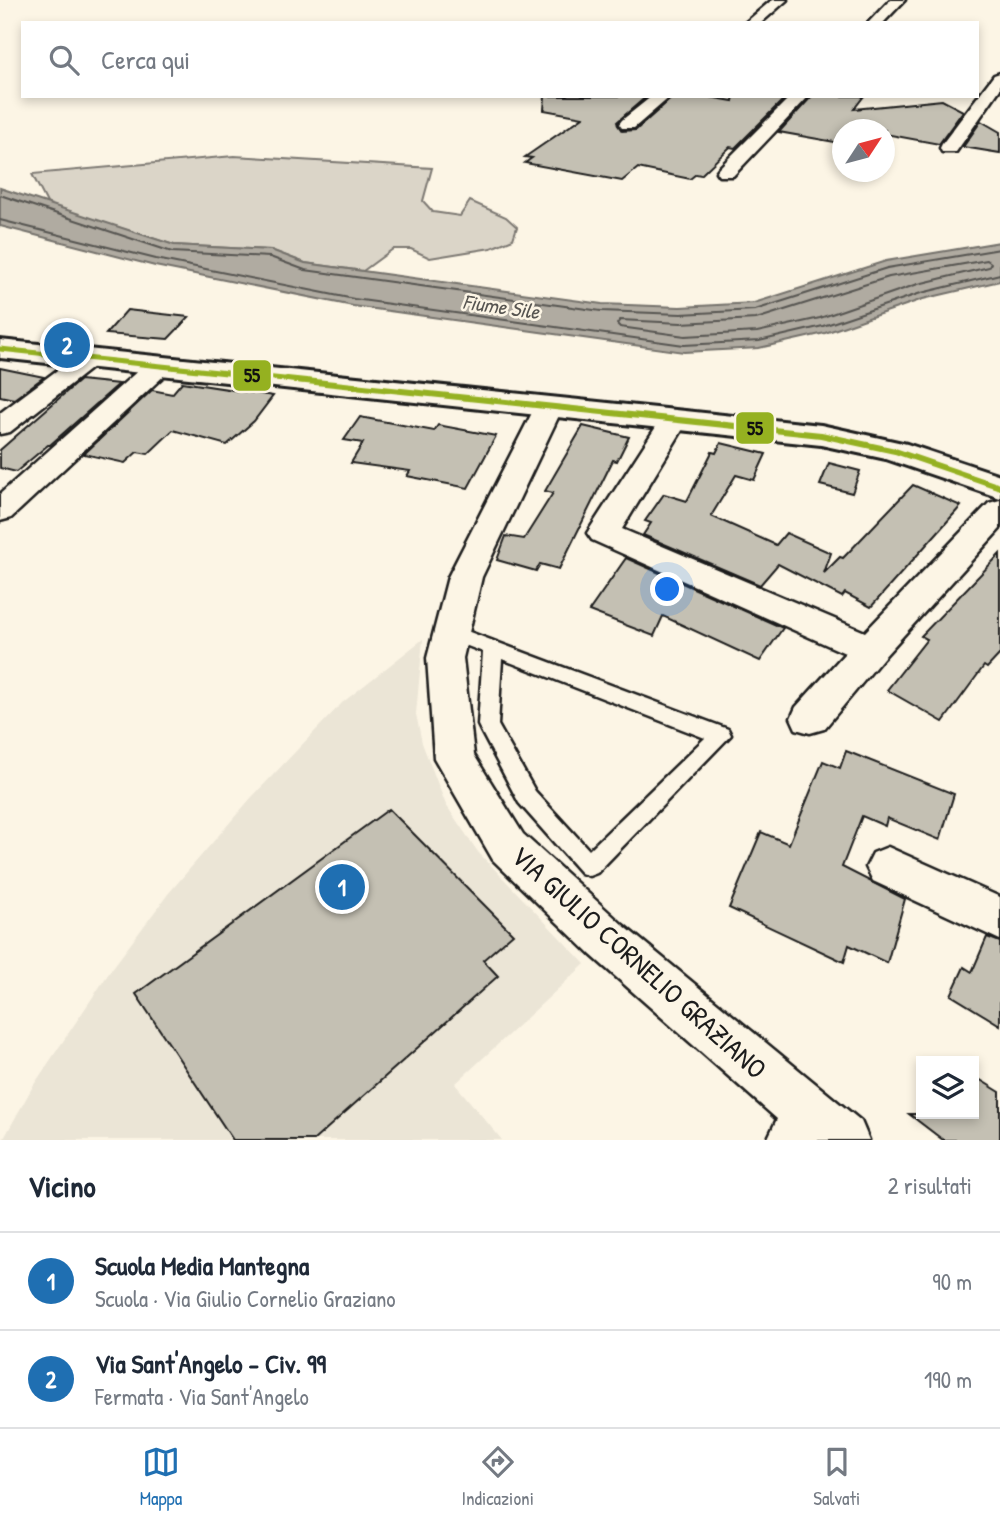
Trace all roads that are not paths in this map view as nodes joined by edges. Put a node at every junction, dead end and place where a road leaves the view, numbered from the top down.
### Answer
1 (780, 0) edge
2 (898, 0) edge
3 (754, 21) edge
4 (877, 21) edge
5 (1000, 78) edge
6 (660, 98) edge
7 (800, 98) edge
8 (628, 124) dead end
9 (948, 148) dead end
10 (726, 172) dead end
11 (0, 349) edge
12 (89, 358) junction
13 (160, 365) junction
14 (549, 407) junction
15 (675, 419) junction
16 (0, 426) edge
17 (1000, 487) edge
18 (1000, 510) edge
19 (0, 511) edge
20 (451, 632) junction
21 (493, 649) junction
22 (870, 649) junction
23 (810, 718) dead end
24 (888, 867) dead end
25 (1000, 919) edge
26 (816, 1132) edge

1 - 3 street
2 - 4 street
5 - 9 street
6 - 8 street
7 - 10 street
11 - 12 street
12 - 13 street
12 - 16 street
13 - 14 street
13 - 19 street
14 - 15 street
14 - 20 street, VIA GIULIO CORNELIO GRAZIANO
15 - 17 street
15 - 22 street
18 - 22 street
20 - 21 lane
20 - 26 street, VIA GIULIO CORNELIO GRAZIANO
21 - 21 lane
22 - 23 street
24 - 25 street

